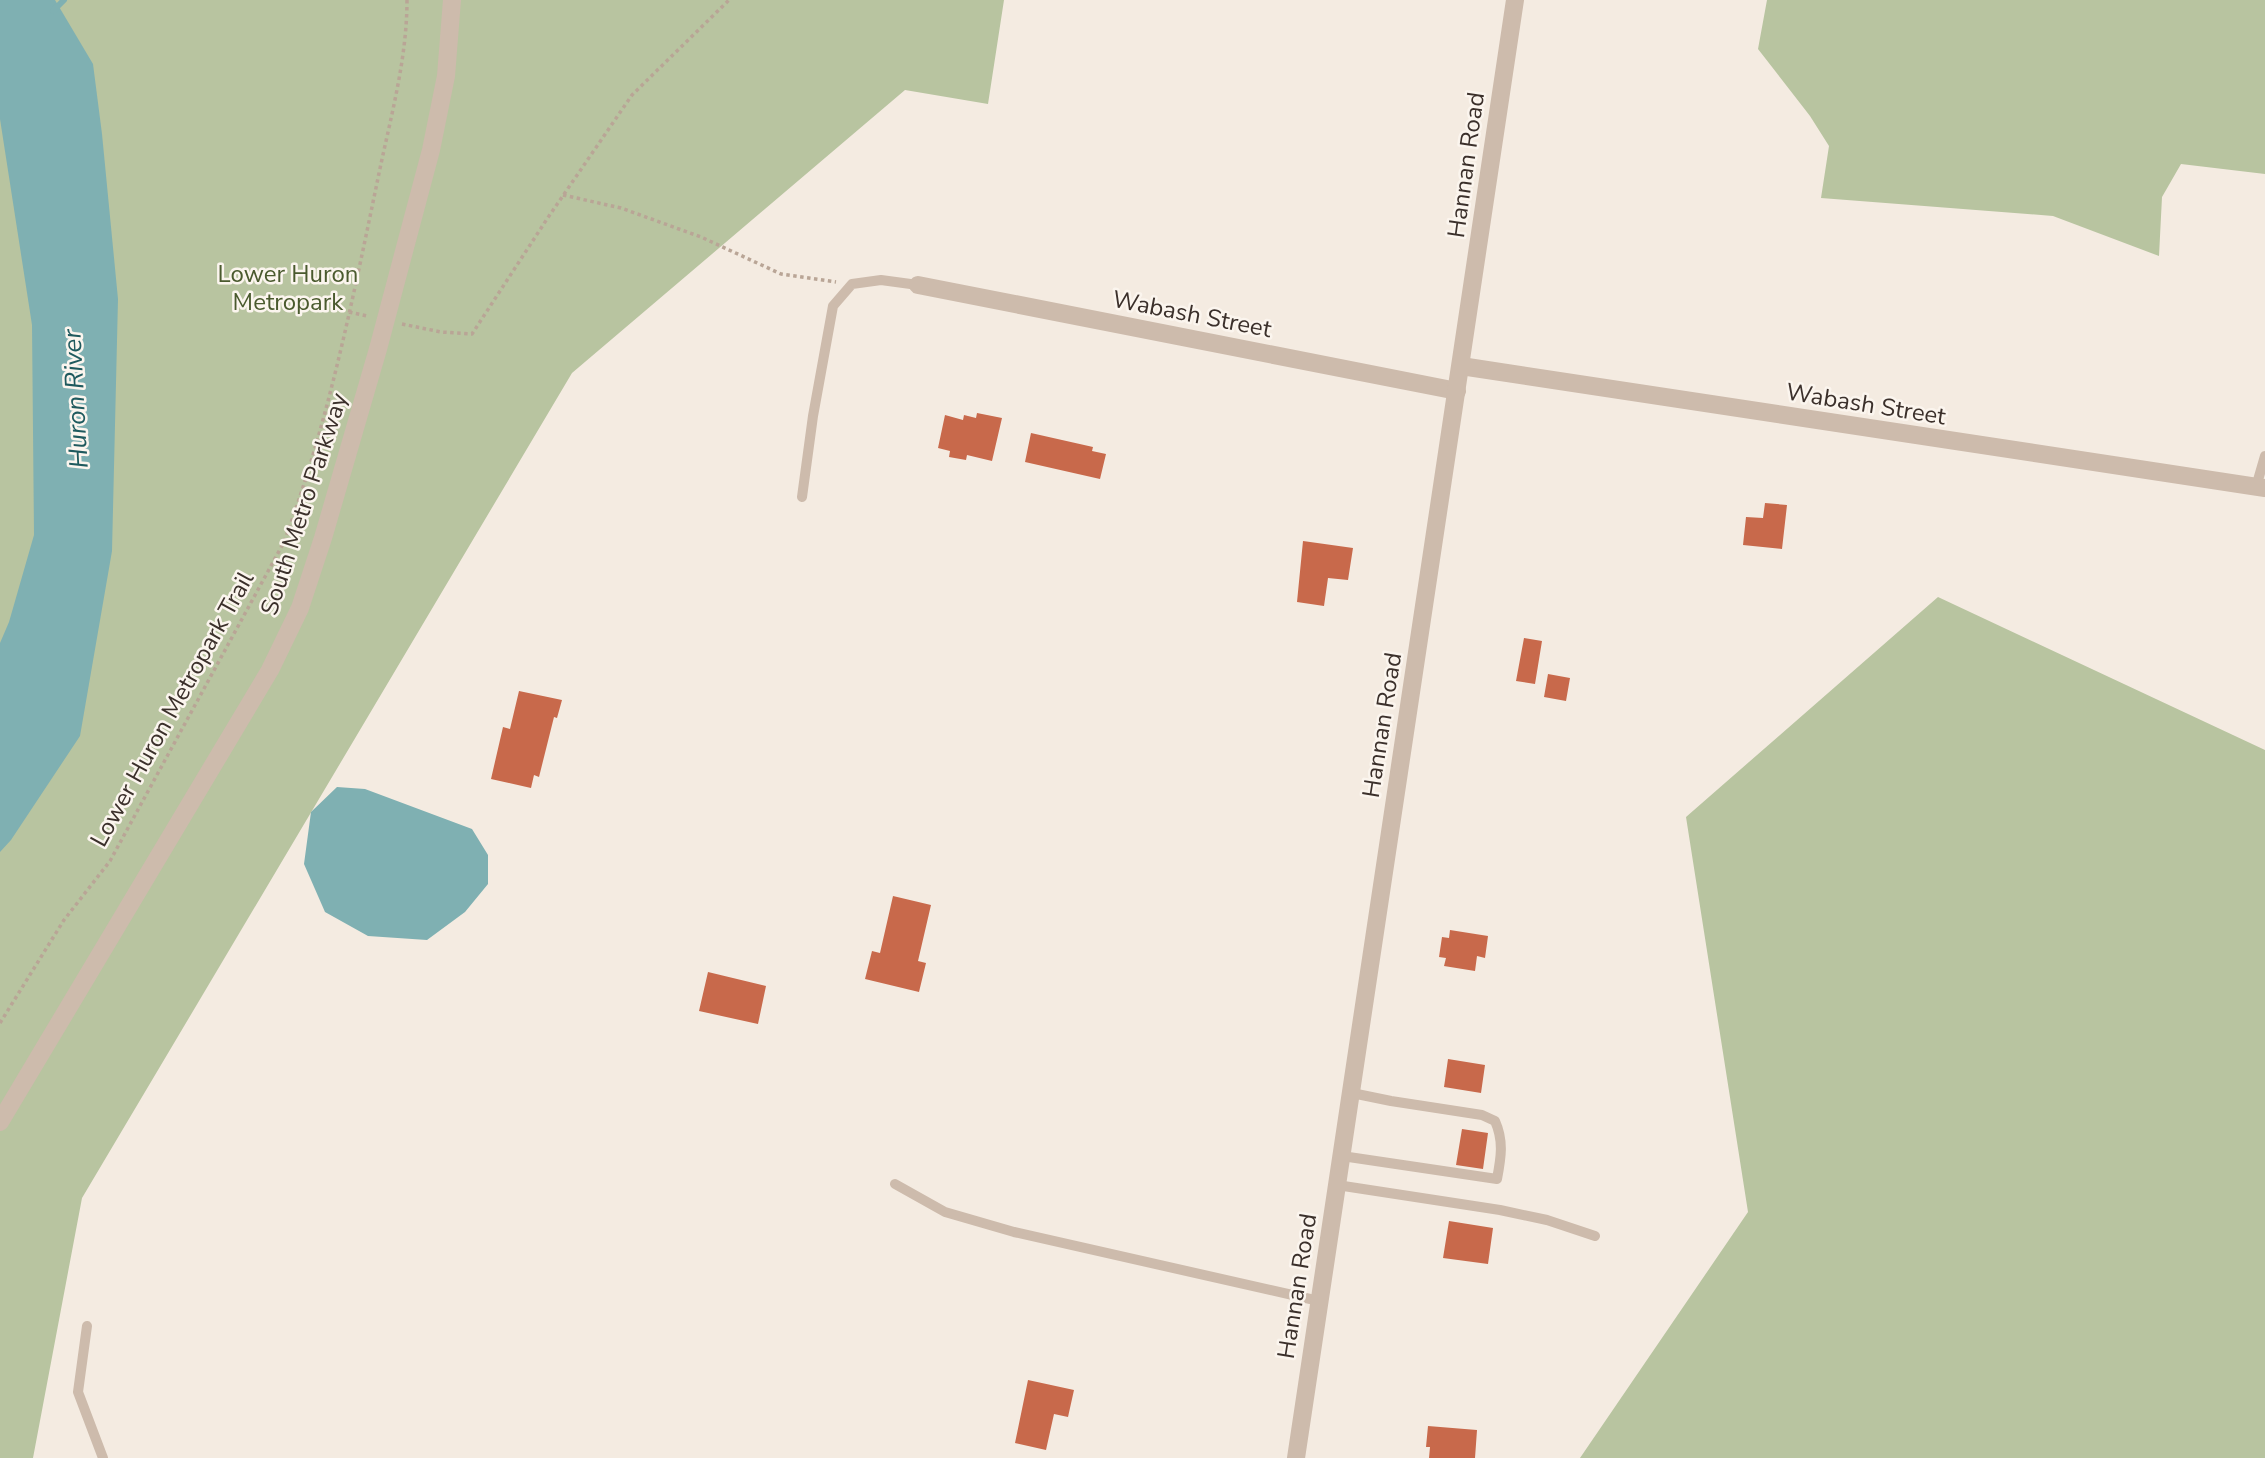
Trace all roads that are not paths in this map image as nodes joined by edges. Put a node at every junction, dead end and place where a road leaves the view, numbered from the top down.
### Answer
1 (452, 0) edge
2 (1515, 0) edge
3 (918, 285) joint
4 (1461, 366) junction
5 (1457, 391) junction
6 (2265, 456) edge
7 (2261, 488) edge
8 (802, 497) dead end
9 (1352, 1093) junction
10 (0, 1122) edge
11 (1342, 1156) junction
12 (895, 1184) dead end
13 (1337, 1185) junction
14 (1595, 1236) dead end
15 (1319, 1301) junction
16 (86, 1326) dead end
17 (103, 1458) edge
18 (1296, 1458) edge

1 - 10 street, South Metro Parkway
2 - 4 street, Hannan Road
3 - 5 street, Wabash Street
3 - 8 lane
4 - 5 street, Hannan Road
4 - 7 street, Wabash Street
5 - 9 street, Hannan Road
6 - 7 lane
9 - 11 street, Hannan Road
9 - 11 lane
11 - 13 street, Hannan Road
12 - 15 lane
13 - 14 lane
13 - 15 street, Hannan Road
15 - 18 street, Hannan Road
16 - 17 lane

